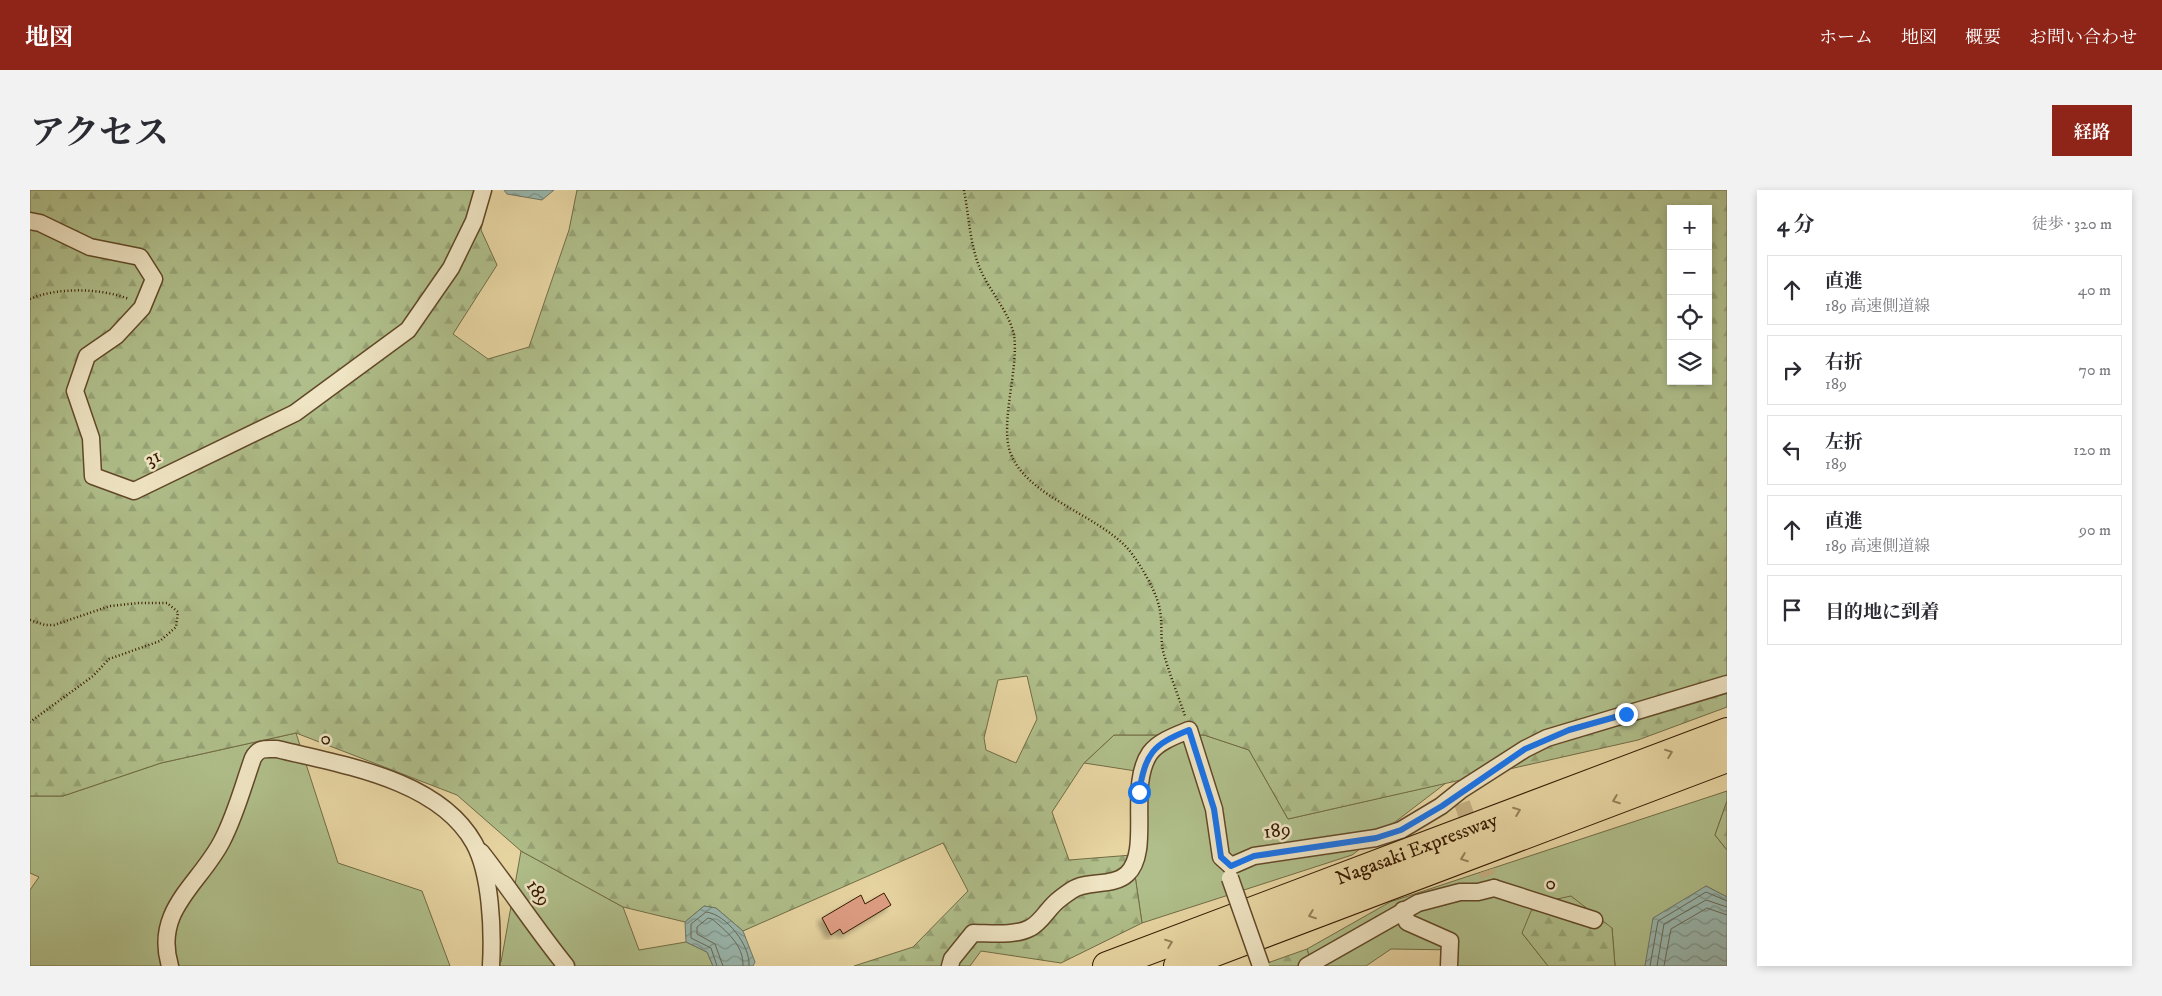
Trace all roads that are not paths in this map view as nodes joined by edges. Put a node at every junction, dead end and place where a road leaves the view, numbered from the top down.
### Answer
1 (483, 190) edge
2 (30, 220) edge
3 (1727, 684) edge
4 (1727, 732) edge
5 (1727, 758) edge
6 (475, 844) junction
7 (1231, 872) junction
8 (1402, 910) junction
9 (1594, 920) dead end
10 (170, 966) edge
11 (491, 966) edge
12 (566, 966) edge
13 (950, 966) edge
14 (1107, 966) edge
15 (1178, 966) edge
16 (1261, 966) edge
17 (1307, 966) edge
18 (1449, 966) edge

1 - 2 street, 31
3 - 7 street, 189
14 -> 4 highway, Nagasaki Expressway
5 -> 15 highway, Nagasaki Expressway
6 - 10 street, 0
6 - 11 street, 0
6 - 12 street, 189
7 - 13 street
7 - 16 street, bridge
8 - 9 street, 0
8 - 17 street
8 - 18 street

